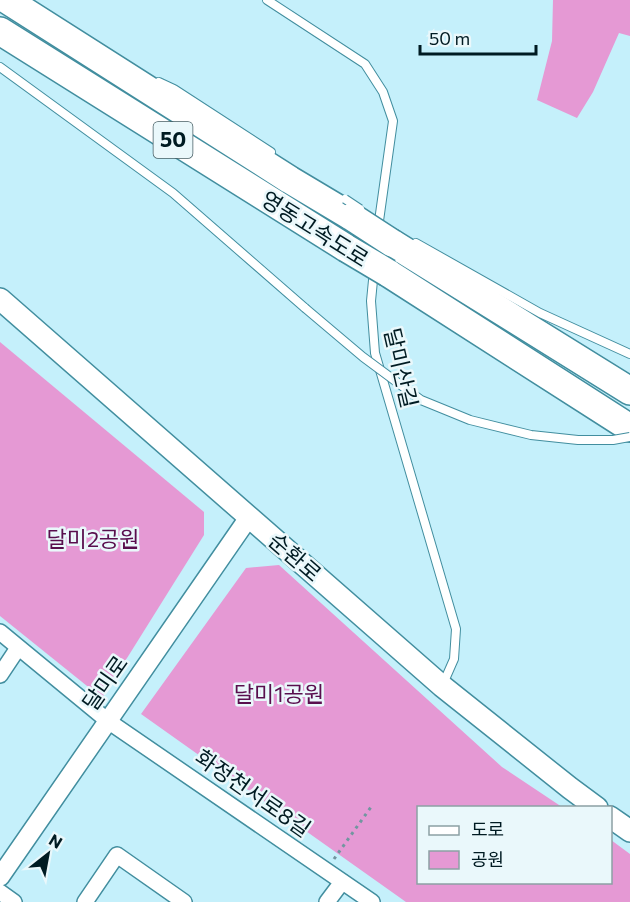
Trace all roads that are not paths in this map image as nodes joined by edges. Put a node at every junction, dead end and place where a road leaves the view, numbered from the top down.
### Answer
1 (7, 0) edge
2 (267, 0) edge
3 (0, 31) edge
4 (89, 52) junction
5 (0, 67) edge
6 (142, 75) dead end
7 (153, 80) dead end
8 (278, 156) dead end
9 (335, 193) dead end
10 (349, 208) junction
11 (388, 247) junction
12 (0, 299) edge
13 (630, 354) edge
14 (630, 391) edge
15 (630, 428) edge
16 (630, 436) edge
17 (249, 517) junction
18 (0, 632) edge
19 (18, 648) junction
20 (0, 675) edge
21 (442, 686) junction
22 (108, 721) junction
23 (596, 806) edge
24 (612, 818) edge
25 (630, 831) edge
26 (0, 877) edge
27 (342, 882) junction
28 (0, 892) edge
29 (14, 902) edge
30 (85, 902) edge
31 (184, 902) edge
32 (327, 902) edge
33 (372, 902) edge

1 - 4 highway, 영동고속도로 / 50
2 - 11 lane, 달미산길
3 - 11 highway, 영동고속도로 / 50, bridge
4 - 6 lane
4 - 10 highway, 영동고속도로 / 50
5 - 16 lane, bridge
7 - 8 lane
9 - 10 lane
10 - 11 highway, 영동고속도로 / 50, bridge
11 - 13 lane
11 - 14 highway, 영동고속도로 / 50
11 - 15 highway, 영동고속도로 / 50
11 - 21 lane, 달미산길
12 - 17 main road, 순환로
17 - 21 main road, 순환로
17 - 22 street, 달미로
18 - 19 street, 화정천서로8길
19 - 20 street
19 - 22 street, 화정천서로8길
21 - 23 main road, 순환로
22 - 26 street, 달미로
22 - 27 street, 화정천서로8길
24 - 25 main road
27 - 32 street
27 - 33 street, 화정천서로8길
28 - 29 street
30 - 31 street

